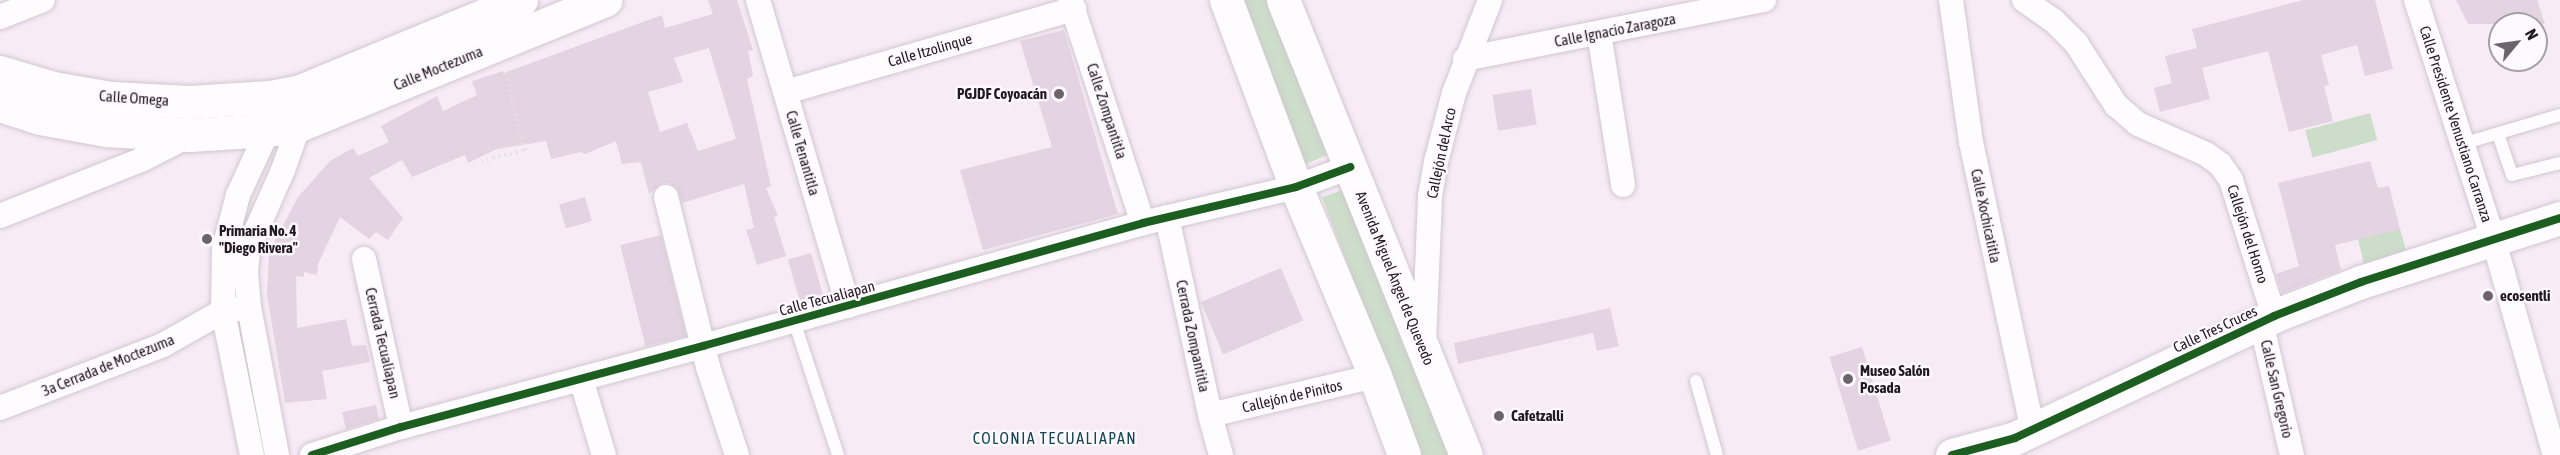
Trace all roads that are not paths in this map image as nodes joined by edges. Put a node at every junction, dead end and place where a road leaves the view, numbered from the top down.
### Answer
1 (43, 0) edge
2 (521, 0) edge
3 (606, 0) edge
4 (758, 0) edge
5 (1226, 0) edge
6 (1283, 0) edge
7 (1490, 0) edge
8 (1764, 0) edge
9 (1951, 0) edge
10 (2024, 0) edge
11 (2416, 0) edge
12 (1072, 4) edge
13 (538, 12) edge
14 (0, 17) edge
15 (1599, 33) junction
16 (1466, 59) junction
17 (0, 72) edge
18 (786, 92) junction
19 (285, 94) junction
20 (0, 105) edge
21 (2560, 115) edge
22 (284, 127) junction
23 (2499, 134) junction
24 (190, 135) junction
25 (2462, 144) junction
26 (2560, 163) edge
27 (1350, 168) junction
28 (1623, 185) dead end
29 (1296, 187) junction
30 (666, 197) dead end
31 (0, 216) edge
32 (1167, 217) junction
33 (2560, 218) edge
34 (1143, 223) junction
35 (2493, 238) junction
36 (364, 259) dead end
37 (848, 306) junction
38 (249, 307) junction
39 (223, 311) junction
40 (2267, 319) junction
41 (794, 321) junction
42 (703, 346) junction
43 (1424, 348) junction
44 (1375, 376) junction
45 (581, 378) junction
46 (1696, 381) dead end
47 (0, 408) edge
48 (1210, 415) junction
49 (401, 427) junction
50 (2022, 441) edge
51 (252, 455) edge
52 (277, 455) edge
53 (312, 455) edge
54 (604, 455) edge
55 (737, 455) edge
56 (838, 455) edge
57 (1221, 455) edge
58 (1404, 455) edge
59 (1466, 455) edge
60 (1717, 455) edge
61 (1952, 455) edge
62 (2292, 455) edge
63 (2555, 455) edge

1 - 14 street
2 - 19 street, Calle Moctezuma
3 - 13 street, Calle Moctezuma
4 - 18 street, Calle Tenantitla
5 - 29 street
6 - 27 street, Avenida Miguel Ángel de Quevedo
7 - 16 street, Callejón del Arco
8 - 15 street, Calle Ignacio Zaragoza
9 - 50 street, Calle Xochicatitla
10 - 40 street, Callejón del Horno
11 - 25 street, Calle Presidente Venustiano Carranza
12 - 18 street, Calle Itzolinque
12 - 34 street, Calle Zompantitla
13 - 22 street, Calle Moctezuma
15 - 16 street, Calle Ignacio Zaragoza
15 - 28 street
16 - 43 street, Callejón del Arco
17 - 19 street, Calle Omega
18 - 37 street, Calle Tenantitla
19 - 22 street
20 - 24 street
21 - 23 lane
22 - 24 street
22 - 38 street
22 - 39 street
23 - 25 lane
23 - 26 lane
24 - 31 street
25 - 35 street, Calle Presidente Venustiano Carranza
27 - 29 street, Calle Tecualiapan
27 - 43 street, Avenida Miguel Ángel de Quevedo
29 - 32 street, Calle Tecualiapan
29 - 44 street
30 - 42 street
32 - 34 street, Calle Tecualiapan
32 - 48 street, Cerrada Zompantitla
33 - 35 street, Calle Tres Cruces
34 - 37 street, Calle Tecualiapan
35 - 40 street, Calle Tres Cruces
35 - 63 street, Calle Presidente Venustiano Carranza
36 - 49 street, Cerrada Tecualiapan
37 - 41 street, Calle Tecualiapan
38 - 39 street, 3a Cerrada de Moctezuma
38 - 52 street
39 - 47 street, 3a Cerrada de Moctezuma
39 - 51 street
40 - 50 street, Calle Tres Cruces
40 - 62 street, Calle San Gregorio
41 - 42 street, Calle Tecualiapan
41 - 56 lane
42 - 45 street, Calle Tecualiapan
42 - 55 street
43 - 59 street, Avenida Miguel Ángel de Quevedo
44 - 48 street, Callejón de Pinitos
44 - 58 street
45 - 49 street, Calle Tecualiapan
45 - 54 street
46 - 60 lane
48 - 57 street, Cerrada Zompantitla
49 - 53 street, Calle Tecualiapan
50 - 61 street, Calle Tres Cruces

